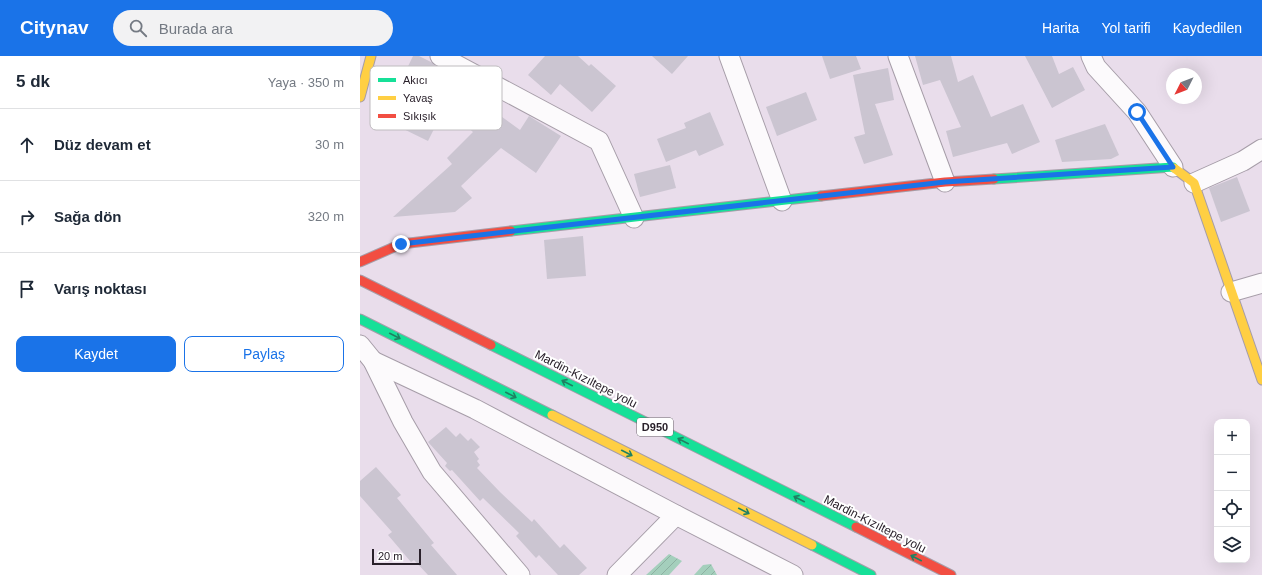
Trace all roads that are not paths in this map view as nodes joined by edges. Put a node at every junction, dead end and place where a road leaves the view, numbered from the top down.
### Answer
1 (371, 56) edge
2 (440, 56) edge
3 (729, 56) edge
4 (898, 56) edge
5 (1091, 56) edge
6 (459, 66) edge
7 (502, 89) edge
8 (360, 97) edge
9 (1262, 148) edge
10 (1173, 167) junction
11 (945, 182) junction
12 (1194, 183) junction
13 (782, 201) junction
14 (634, 218) junction
15 (360, 262) edge
16 (360, 280) edge
17 (1262, 283) edge
18 (1231, 292) junction
19 (360, 319) edge
20 (360, 344) edge
21 (373, 362) junction
22 (1262, 380) edge
23 (676, 515) junction
24 (520, 575) edge
25 (617, 575) edge
26 (792, 575) edge
27 (871, 575) edge
28 (951, 575) edge

1 - 8 main road
2 - 6 street
3 - 13 street
4 - 11 street
5 - 10 street
7 - 14 street
9 - 12 street
10 - 11 main road
10 - 12 main road
11 - 13 main road
12 - 18 main road
13 - 14 main road
14 - 15 main road
28 -> 16 main road, Mardin-Kızıltepe yolu / D950
17 - 18 street
18 - 22 main road
19 -> 27 main road
20 - 21 street
21 - 23 street
21 - 24 street
23 - 25 street
23 - 26 street

